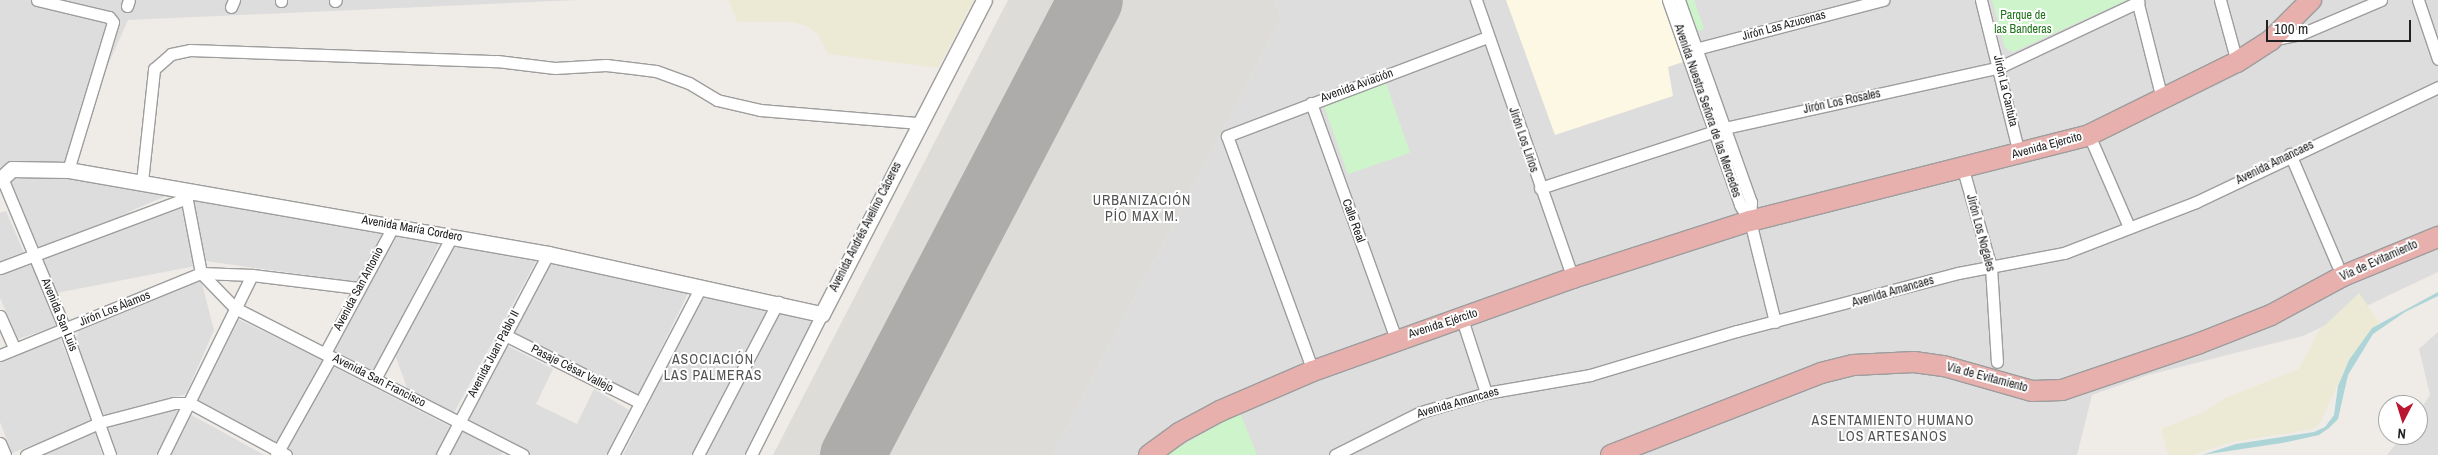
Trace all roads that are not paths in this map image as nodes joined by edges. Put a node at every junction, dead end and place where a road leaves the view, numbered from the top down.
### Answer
1 (38, 0) edge
2 (984, 0) edge
3 (1476, 0) edge
4 (1668, 0) edge
5 (1679, 0) edge
6 (1883, 0) edge
7 (1981, 0) edge
8 (2220, 0) edge
9 (2381, 0) edge
10 (2418, 0) edge
11 (2138, 1) edge
12 (2307, 2) edge
13 (1488, 37) junction
14 (2271, 40) junction
15 (1691, 50) junction
16 (2438, 58) edge
17 (2237, 62) junction
18 (2000, 67) junction
19 (2438, 87) edge
20 (2162, 99) junction
21 (1311, 103) junction
22 (919, 123) junction
23 (1725, 128) junction
24 (1713, 132) junction
25 (2090, 135) junction
26 (2019, 154) junction
27 (2290, 154) junction
28 (1962, 166) junction
29 (68, 170) junction
30 (1, 179) edge
31 (142, 182) junction
32 (1540, 188) junction
33 (186, 194) junction
34 (1750, 220) junction
35 (394, 225) junction
36 (2129, 227) junction
37 (452, 236) junction
38 (2438, 237) edge
39 (548, 254) junction
40 (34, 256) junction
41 (2337, 264) dead end
42 (1991, 267) junction
43 (0, 268) edge
44 (201, 273) junction
45 (252, 275) junction
46 (1573, 278) junction
47 (701, 286) junction
48 (358, 288) junction
49 (778, 302) junction
50 (234, 308) junction
51 (822, 314) junction
52 (0, 316) edge
53 (1462, 319) junction
54 (1775, 322) junction
55 (65, 329) junction
56 (505, 335) junction
57 (1396, 339) junction
58 (14, 348) junction
59 (0, 355) edge
60 (328, 355) junction
61 (1997, 362) dead end
62 (1313, 371) junction
63 (375, 379) junction
64 (1486, 392) junction
65 (639, 402) junction
66 (190, 403) junction
67 (101, 422) junction
68 (458, 422) junction
69 (0, 443) edge
70 (508, 452) edge
71 (280, 454) edge
72 (5, 455) edge
73 (26, 455) edge
74 (110, 455) edge
75 (163, 455) edge
76 (442, 455) edge
77 (523, 455) edge
78 (613, 455) edge
79 (698, 455) edge
80 (751, 455) edge
81 (1149, 455) edge
82 (1335, 455) edge
83 (1611, 455) edge

1 - 29 street
2 - 22 street, Avenida Andrés Avelino Cáceres
3 - 13 street, Jirón Los Lirios
4 - 15 street, Avenida Nuestra Señora de las Mercedes
5 - 15 street, Avenida Nuestra Señora de las Mercedes
6 - 15 street, Jirón Las Azucenas
7 - 18 street, Jirón La Cantuta
8 - 17 street
9 - 14 street
10 - 16 street
11 - 18 street, Jirón Los Rosales
11 - 20 street
12 - 14 highway, Avenida Ejercito
13 - 21 street, Avenida Aviación
13 - 32 street, Jirón Los Lirios
14 - 17 highway, Avenida Ejercito
15 - 23 street, Avenida Nuestra Señora de las Mercedes
15 - 24 street, Avenida Nuestra Señora de las Mercedes
17 - 20 highway, Avenida Ejercito
18 - 23 street, Jirón Los Rosales
18 - 26 street, Jirón La Cantuta
19 - 27 street, Avenida Amancaes
20 - 25 highway, Avenida Ejercito
21 - 57 street, Calle Real
21 - 62 street, Avenida Aviación
22 - 31 street
22 - 51 street, Avenida Andrés Avelino Cáceres
23 - 24 street, Jirón Los Rosales
23 - 34 street, Avenida Nuestra Señora de las Mercedes
24 - 32 street, Jirón Los Rosales
24 - 34 street, Avenida Nuestra Señora de las Mercedes
25 - 26 highway, Avenida Ejercito
25 - 36 street
26 - 28 highway, Avenida Ejercito
27 - 36 street, Avenida Amancaes
27 - 41 street
28 - 34 highway, Avenida Ejercito
28 - 42 street, Jirón Los Nogales
29 - 30 street, Avenida María Cordero
29 - 31 street, Avenida María Cordero
30 - 40 street, Avenida San Luis
31 - 33 street, Avenida María Cordero
32 - 46 street, Jirón Los Lirios
33 - 35 street, Avenida María Cordero
33 - 40 street
33 - 44 street
34 - 46 highway, Avenida Ejército
34 - 54 street, Avenida Nuestra Señora de las Mercedes
35 - 37 street, Avenida María Cordero
35 - 48 street, Avenida San Antonio
36 - 42 street, Avenida Amancaes
37 - 39 street, Avenida María Cordero
37 - 63 street
38 - 83 highway, Vía de Evitamiento
39 - 47 street, Avenida María Cordero
39 - 56 street, Avenida Juan Pablo II
40 - 43 street
40 - 55 street, Avenida San Luis
42 - 54 street, Avenida Amancaes
42 - 61 street, Jirón Los Nogales
44 - 45 street
44 - 50 street
44 - 55 street, Jirón Los Álamos
45 - 48 street
45 - 50 street
46 - 53 highway, Avenida Ejército
47 - 49 street, Avenida María Cordero
47 - 65 street
48 - 60 street, Avenida San Antonio
49 - 51 street, Avenida María Cordero
49 - 79 street
50 - 60 street, Avenida San Francisco
50 - 66 street
51 - 80 street, Avenida Andrés Avelino Cáceres
52 - 58 street
53 - 57 highway, Avenida Ejército
53 - 64 street
54 - 64 street, Avenida Amancaes
55 - 58 street, Jirón Los Álamos
55 - 67 street, Avenida San Luis
56 - 65 street, Pasaje César Vallejo
56 - 68 street, Avenida Juan Pablo II
57 - 62 highway, Avenida Ejército
58 - 59 street, Jirón Los Álamos
60 - 63 street, Avenida San Francisco
60 - 71 street, Avenida San Antonio
62 - 81 highway, Avenida Ejército
63 - 68 street, Avenida San Francisco
64 - 82 street, Avenida Amancaes
65 - 78 street
66 - 67 street
66 - 71 street
66 - 75 street
67 - 73 street
67 - 74 street, Avenida San Luis
68 - 70 street, Avenida San Francisco
68 - 76 street, Avenida Juan Pablo II
69 - 72 street
70 - 77 street, Avenida San Francisco

